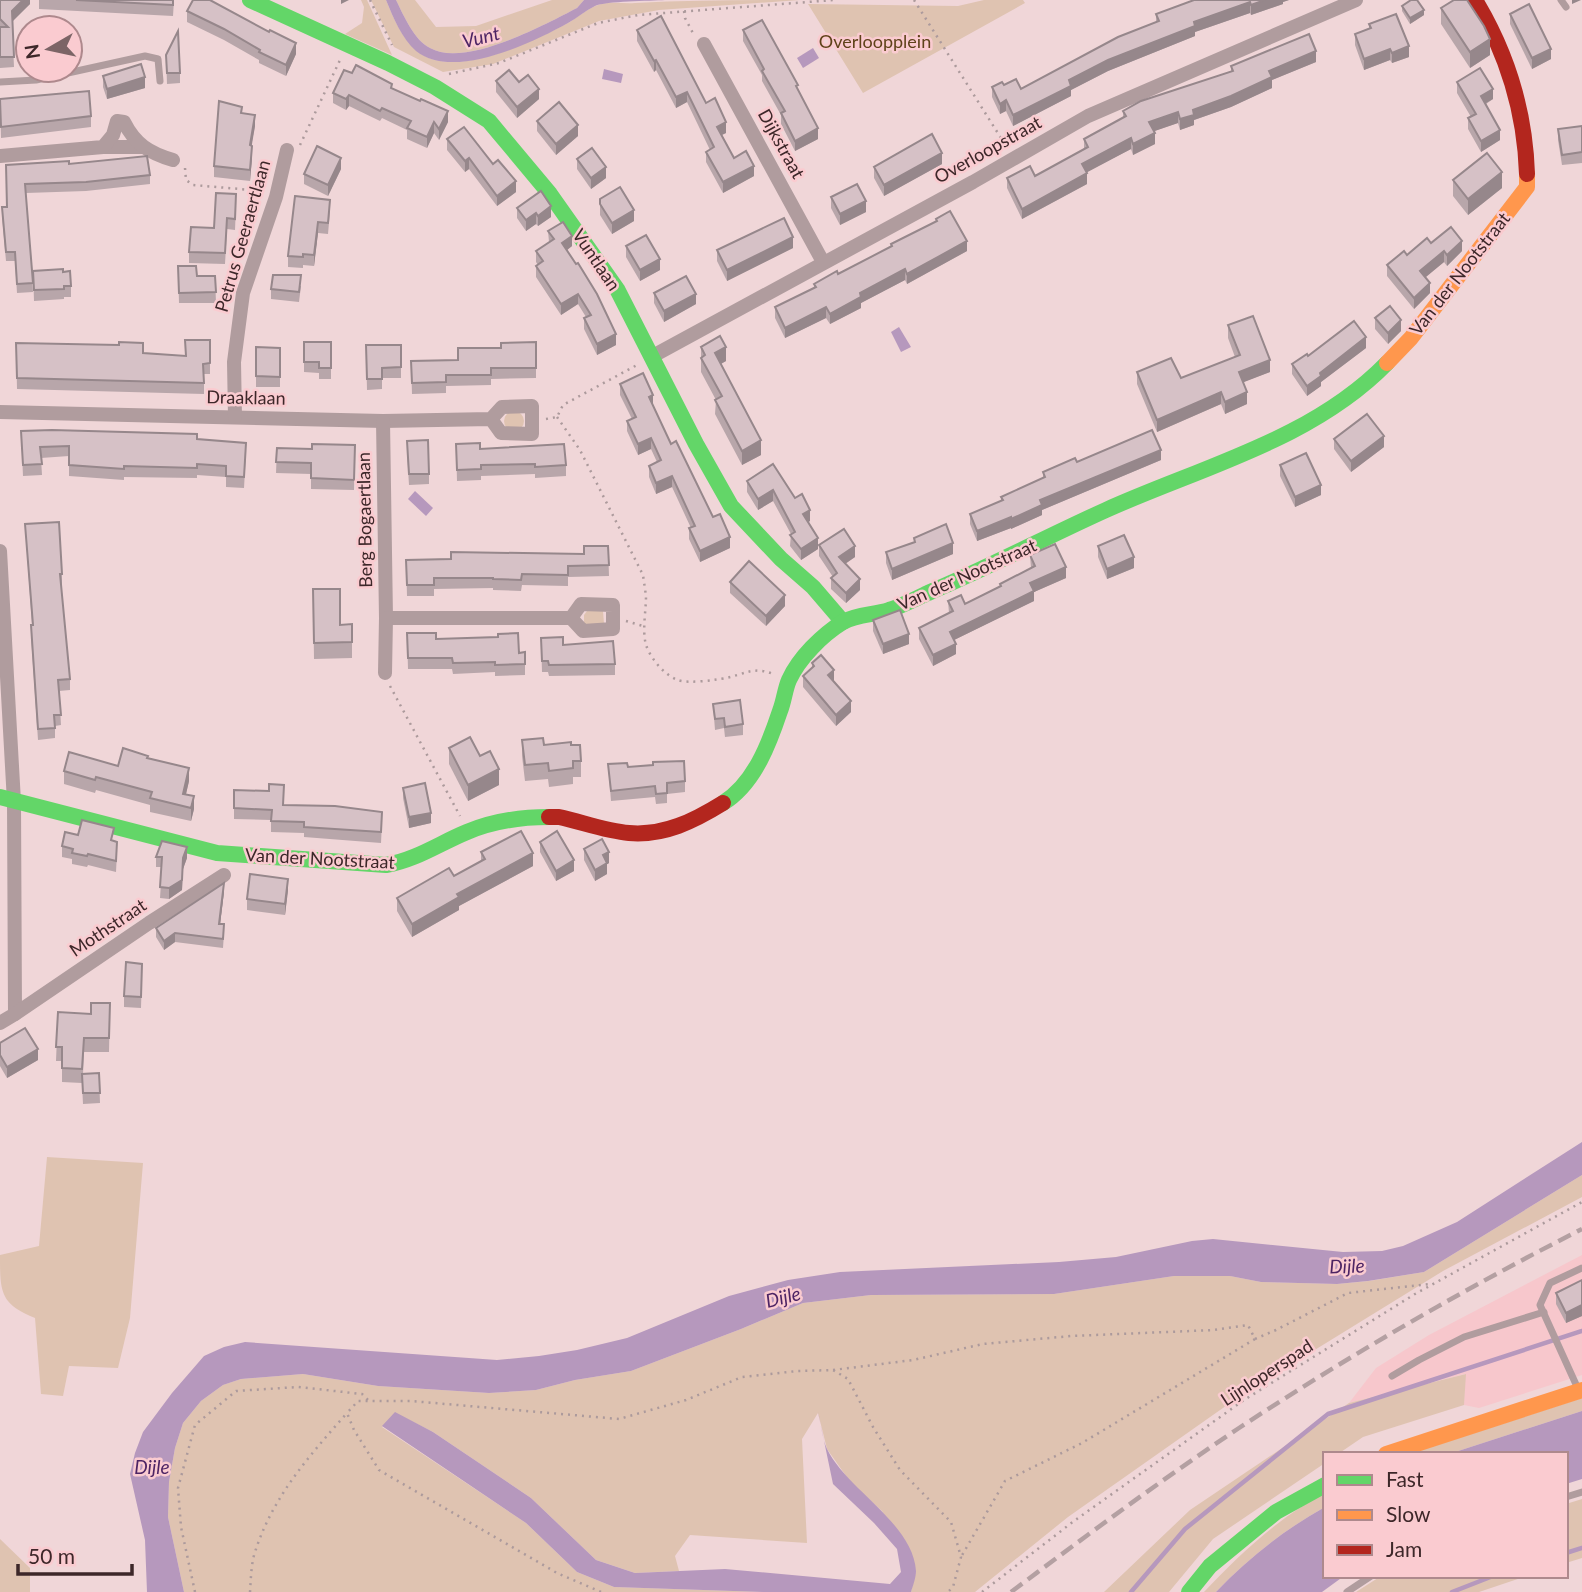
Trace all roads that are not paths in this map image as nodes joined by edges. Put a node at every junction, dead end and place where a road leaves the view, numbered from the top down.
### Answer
1 (250, 0) edge
2 (1356, 0) edge
3 (1477, 1) edge
4 (704, 44) road end
5 (160, 80) dead end
6 (0, 82) edge
7 (103, 147) junction
8 (142, 147) junction
9 (287, 150) road end
10 (0, 156) edge
11 (173, 160) road end
12 (824, 262) junction
13 (650, 357) junction
14 (0, 412) edge
15 (235, 417) junction
16 (491, 419) junction
17 (383, 421) junction
18 (0, 551) edge
19 (386, 618) junction
20 (570, 618) dead end
21 (843, 622) junction
22 (385, 673) road end
23 (7, 799) edge
24 (225, 875) dead end
25 (15, 1014) junction
26 (0, 1023) edge
27 (1582, 1268) edge
28 (1544, 1312) junction
29 (1392, 1376) dead end
30 (1581, 1391) edge
31 (1392, 1452) edge
32 (1323, 1486) edge
33 (1368, 1578) edge
34 (1189, 1592) edge
35 (1347, 1592) edge

1 - 13 street, Vuntlaan
2 - 12 street, Overloopstraat
3 - 21 street, Van der Nootstraat
4 - 12 street, Dijkstraat
5 - 6 lane
7 - 8 street
7 - 8 street
7 - 10 street
8 - 11 street
9 - 15 street, Petrus Geeraertlaan
12 - 13 street, Overloopstraat
13 - 21 street, Vuntlaan
14 - 15 street, Draaklaan
15 - 17 street, Draaklaan
16 - 16 street, Draaklaan
16 - 17 street, Draaklaan
17 - 19 street, Berg Bogaertlaan
18 - 23 street
19 - 20 street
19 - 22 street, Berg Bogaertlaan
21 - 23 street, Van der Nootstraat
23 - 25 street
24 - 25 street, Mothstraat
25 - 26 street, Mothstraat
27 - 28 lane
28 - 29 lane
28 - 30 lane
30 - 31 street
32 - 34 street
33 - 35 lane

